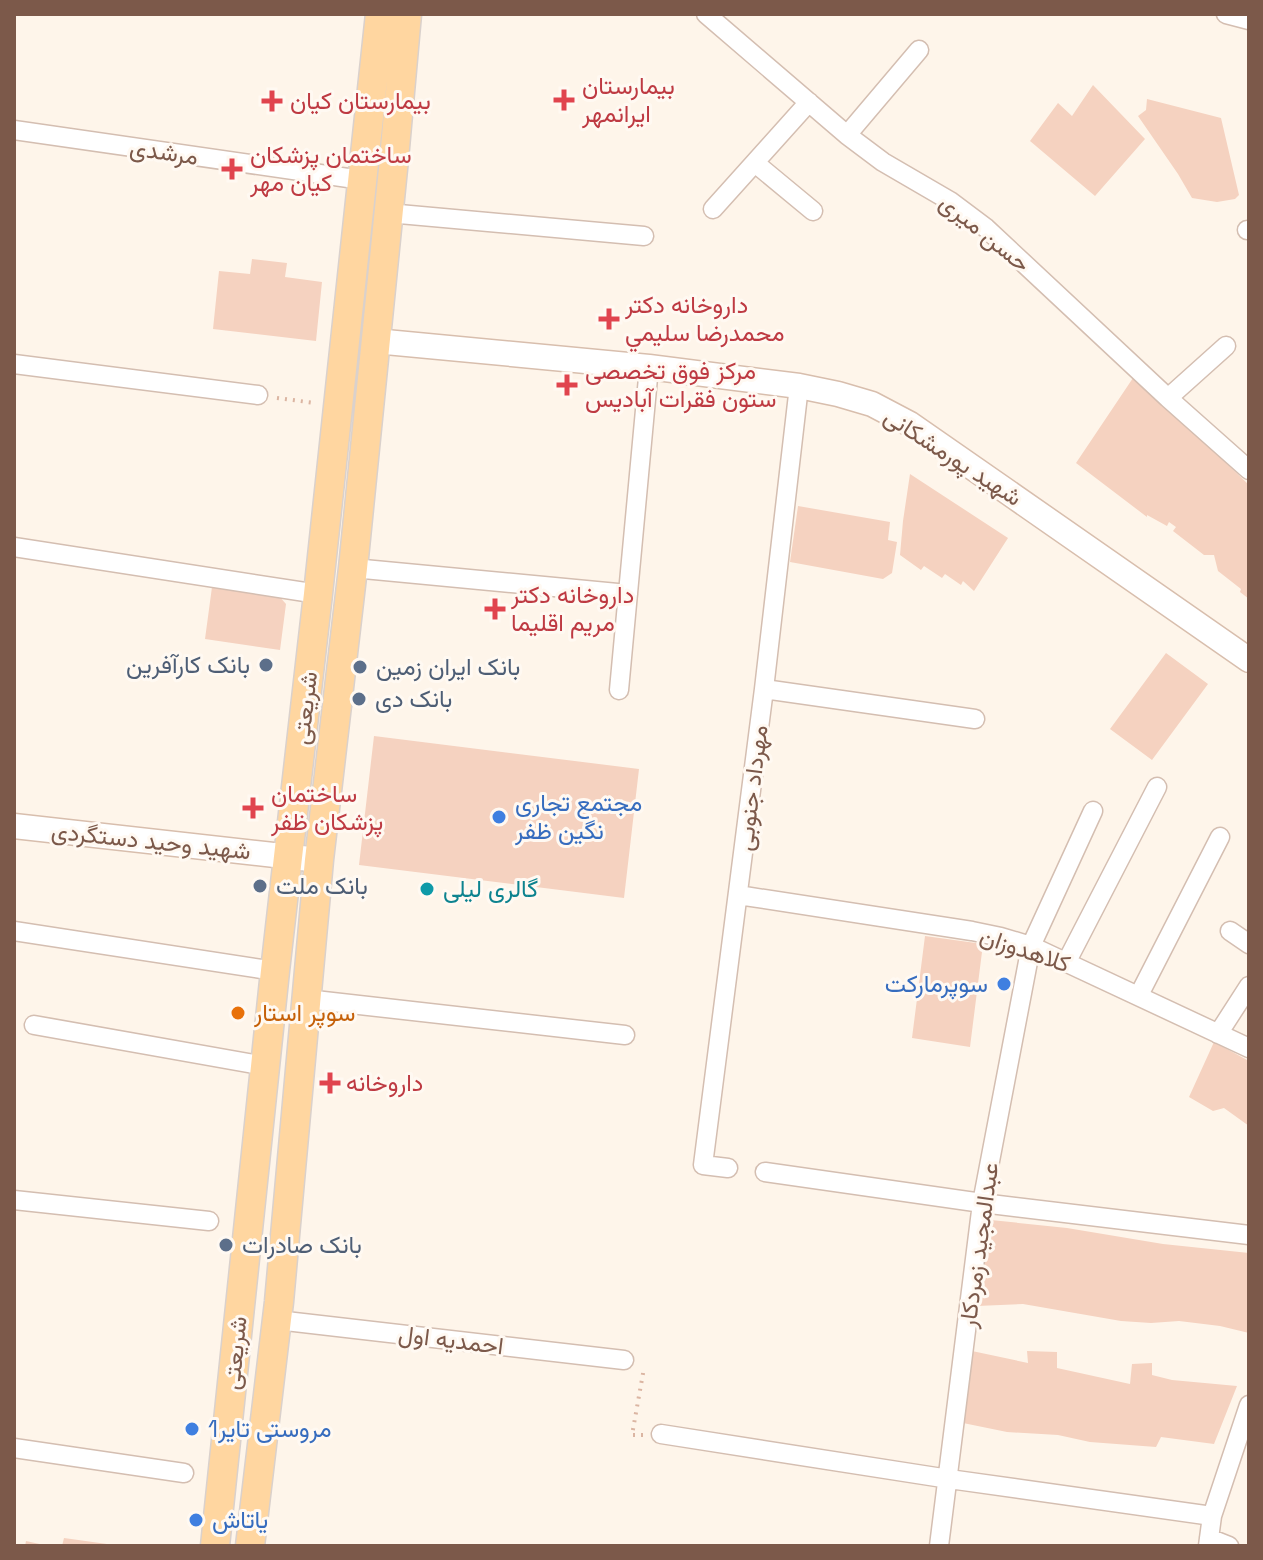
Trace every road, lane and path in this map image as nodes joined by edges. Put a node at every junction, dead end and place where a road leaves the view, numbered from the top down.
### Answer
1 (380, 14) edge
2 (407, 14) edge
3 (706, 14) edge
4 (1226, 14) edge
5 (1249, 20) edge
6 (919, 50) dead end
7 (809, 102) junction
8 (14, 130) edge
9 (847, 135) junction
10 (755, 163) junction
11 (362, 180) junction
12 (713, 209) dead end
13 (813, 211) dead end
14 (388, 213) junction
15 (644, 236) dead end
16 (375, 341) junction
17 (1226, 346) dead end
18 (14, 364) edge
19 (649, 367) junction
20 (799, 386) junction
21 (258, 395) joint
22 (1168, 398) junction
23 (337, 406) junction
24 (1249, 470) edge
25 (14, 547) edge
26 (353, 568) junction
27 (318, 594) junction
28 (628, 594) junction
29 (1249, 660) edge
30 (764, 689) junction
31 (619, 690) dead end
32 (975, 719) dead end
33 (1157, 787) dead end
34 (1093, 811) dead end
35 (14, 826) edge
36 (1220, 837) dead end
37 (232, 850) junction
38 (288, 856) junction
39 (319, 860) junction
40 (285, 887) junction
41 (738, 895) junction
42 (14, 931) edge
43 (1230, 931) dead end
44 (1249, 944) edge
45 (1031, 946) junction
46 (1066, 963) junction
47 (275, 971) junction
48 (1249, 986) edge
49 (1139, 995) junction
50 (306, 999) junction
51 (34, 1025) dead end
52 (1218, 1034) junction
53 (625, 1035) dead end
54 (1249, 1048) edge
55 (265, 1066) junction
56 (728, 1168) dead end
57 (765, 1172) dead end
58 (253, 1179) junction
59 (290, 1185) junction
60 (14, 1200) edge
61 (982, 1203) junction
62 (209, 1221) dead end
63 (1249, 1235) edge
64 (277, 1320) junction
65 (624, 1360) joint
66 (1248, 1410) edge
67 (661, 1434) joint
68 (14, 1448) edge
69 (184, 1473) dead end
70 (949, 1479) junction
71 (1212, 1516) junction
72 (1209, 1542) edge
73 (215, 1546) edge
74 (250, 1546) edge
75 (939, 1546) edge
76 (1229, 1546) edge

1 - 11 main road, شریعتی
2 - 14 main road, شریعتی
3 - 7 street, حسن میری
4 - 5 street
6 - 9 street
7 - 9 street, حسن میری
7 - 10 street
8 - 11 street, مرشدی
9 - 22 street, حسن میری
10 - 12 street
10 - 13 street
11 - 23 main road, شریعتی
14 - 15 street
14 - 16 main road, شریعتی
16 - 19 street, شهید پورمشکانی
16 - 26 main road, شریعتی
17 - 22 street
18 - 21 street
19 - 20 street, شهید پورمشکانی
19 - 28 street
20 - 29 street, شهید پورمشکانی
20 - 30 street, مهرداد جنوبی
21 - 23 path
22 - 24 street, حسن میری
23 - 27 main road, شریعتی
25 - 27 street
26 - 28 street
26 - 39 main road, شریعتی
27 - 38 main road, شریعتی
28 - 31 street
30 - 32 street
30 - 41 street, مهرداد جنوبی
33 - 46 street
34 - 45 street, عبدالمجید زمردکار
35 - 37 street, شهید وحید دستگردی
36 - 49 street
37 - 38 street, شهید وحید دستگردی
37 - 40 street
38 - 39 street, شهید وحید دستگردی
38 - 40 main road, شریعتی
39 - 50 main road, شریعتی
40 - 47 main road, شریعتی
41 - 45 street, کلاهدوزان
41 - 56 street, مهرداد جنوبی
42 - 47 street
43 - 44 street
45 - 46 street, کلاهدوزان
45 - 61 street, عبدالمجید زمردکار
46 - 49 street, کلاهدوزان
47 - 55 main road, شریعتی
48 - 52 street
49 - 52 street, کلاهدوزان
50 - 53 street
50 - 59 main road, شریعتی
51 - 55 street
52 - 54 street, کلاهدوزان
55 - 58 main road, شریعتی
57 - 61 street
58 - 59 main road
58 - 73 main road, شریعتی
59 - 64 main road, شریعتی
60 - 62 street
61 - 63 street
61 - 70 street, عبدالمجید زمردکار
64 - 65 street, احمدیه اول
64 - 74 main road, شریعتی
65 - 67 path
66 - 71 street
67 - 70 street
68 - 69 street
70 - 71 street
70 - 75 street, عبدالمجید زمردکار
71 - 72 street
72 - 76 street

